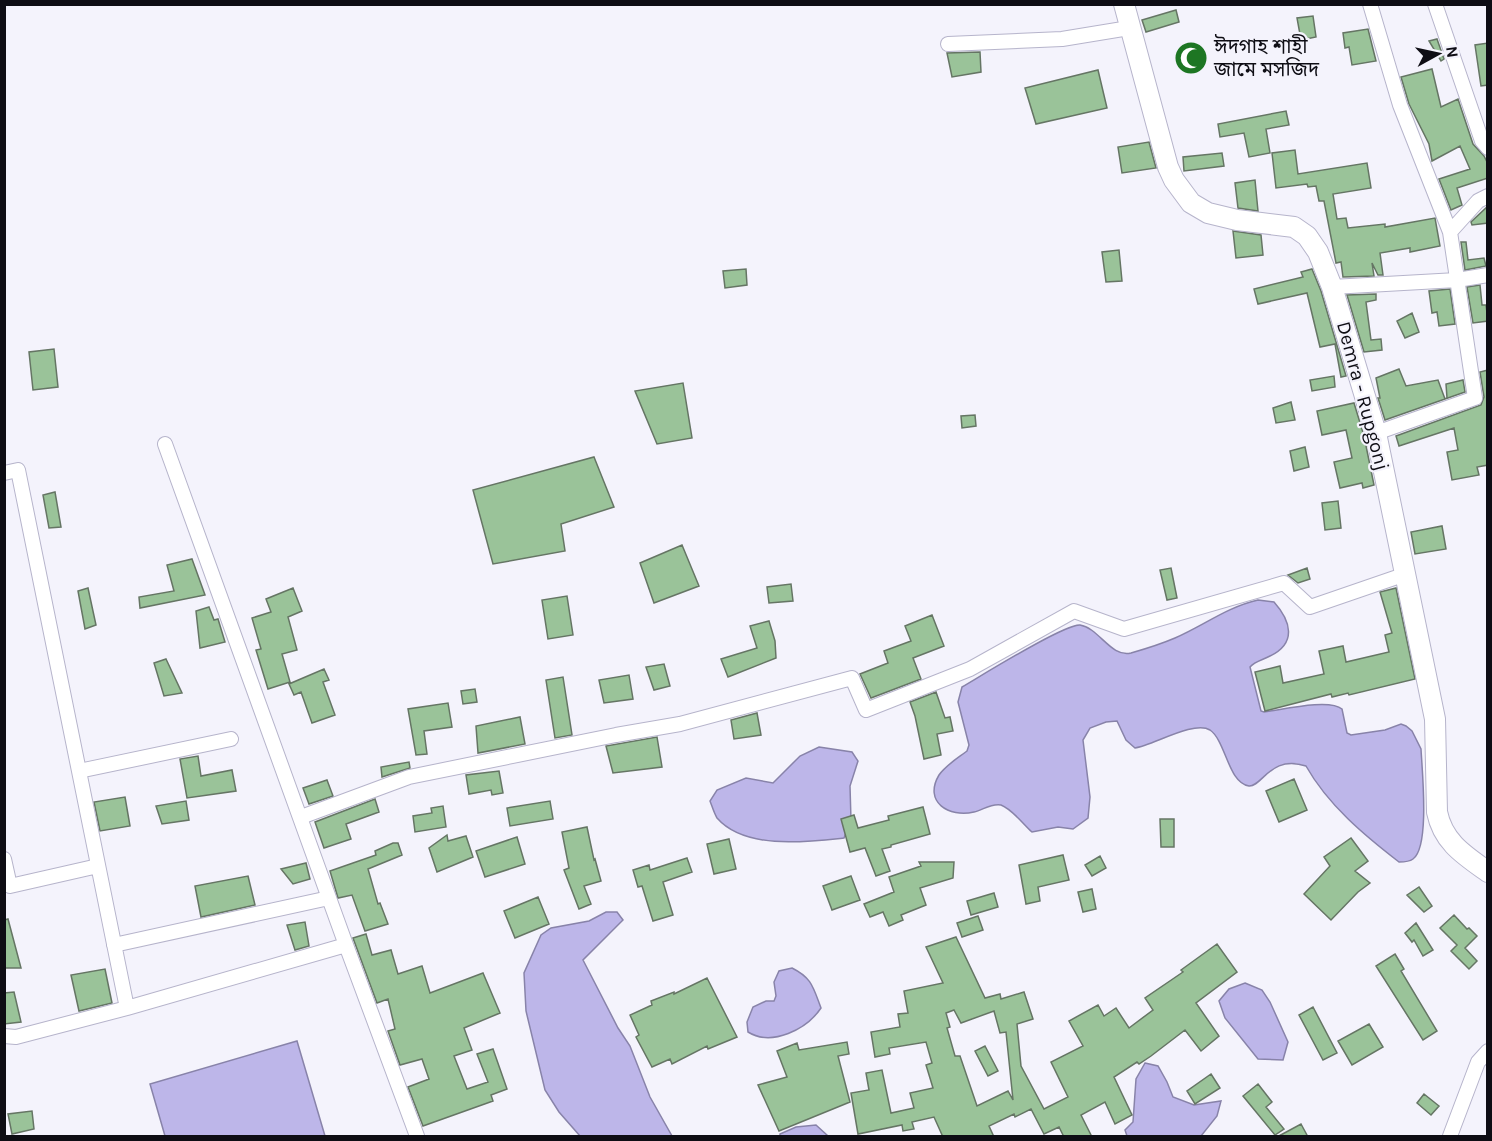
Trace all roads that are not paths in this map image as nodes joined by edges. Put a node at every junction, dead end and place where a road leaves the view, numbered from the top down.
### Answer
1 (1124, 4) edge
2 (1370, 4) edge
3 (1435, 4) edge
4 (1129, 28) junction
5 (948, 44) dead end
6 (1488, 148) edge
7 (1488, 196) edge
8 (1450, 232) junction
9 (1488, 275) edge
10 (1457, 280) junction
11 (1332, 287) junction
12 (1376, 433) junction
13 (165, 444) dead end
14 (4, 473) edge
15 (1406, 574) junction
16 (231, 739) dead end
17 (79, 771) junction
18 (301, 817) junction
19 (4, 859) edge
20 (98, 866) junction
21 (1488, 872) edge
22 (329, 898) junction
23 (114, 945) junction
24 (346, 945) junction
25 (127, 1008) junction
26 (4, 1036) edge
27 (1488, 1051) edge
28 (417, 1137) edge
29 (1450, 1137) edge

1 - 4 street, Demra - Rupgonj
2 - 8 street
3 - 6 street
4 - 5 street
4 - 11 street, Demra - Rupgonj
7 - 8 street
8 - 10 street
9 - 10 street
10 - 11 street
10 - 12 street
11 - 12 street, Demra - Rupgonj
12 - 15 street, Demra - Rupgonj
13 - 18 street
14 - 17 street
15 - 18 street
15 - 21 street, Demra - Rupgonj
16 - 17 street
17 - 20 street
18 - 22 street
19 - 20 street
20 - 23 street
22 - 23 street
22 - 24 street
23 - 25 street
24 - 25 street
24 - 28 street
25 - 26 street
27 - 29 street

